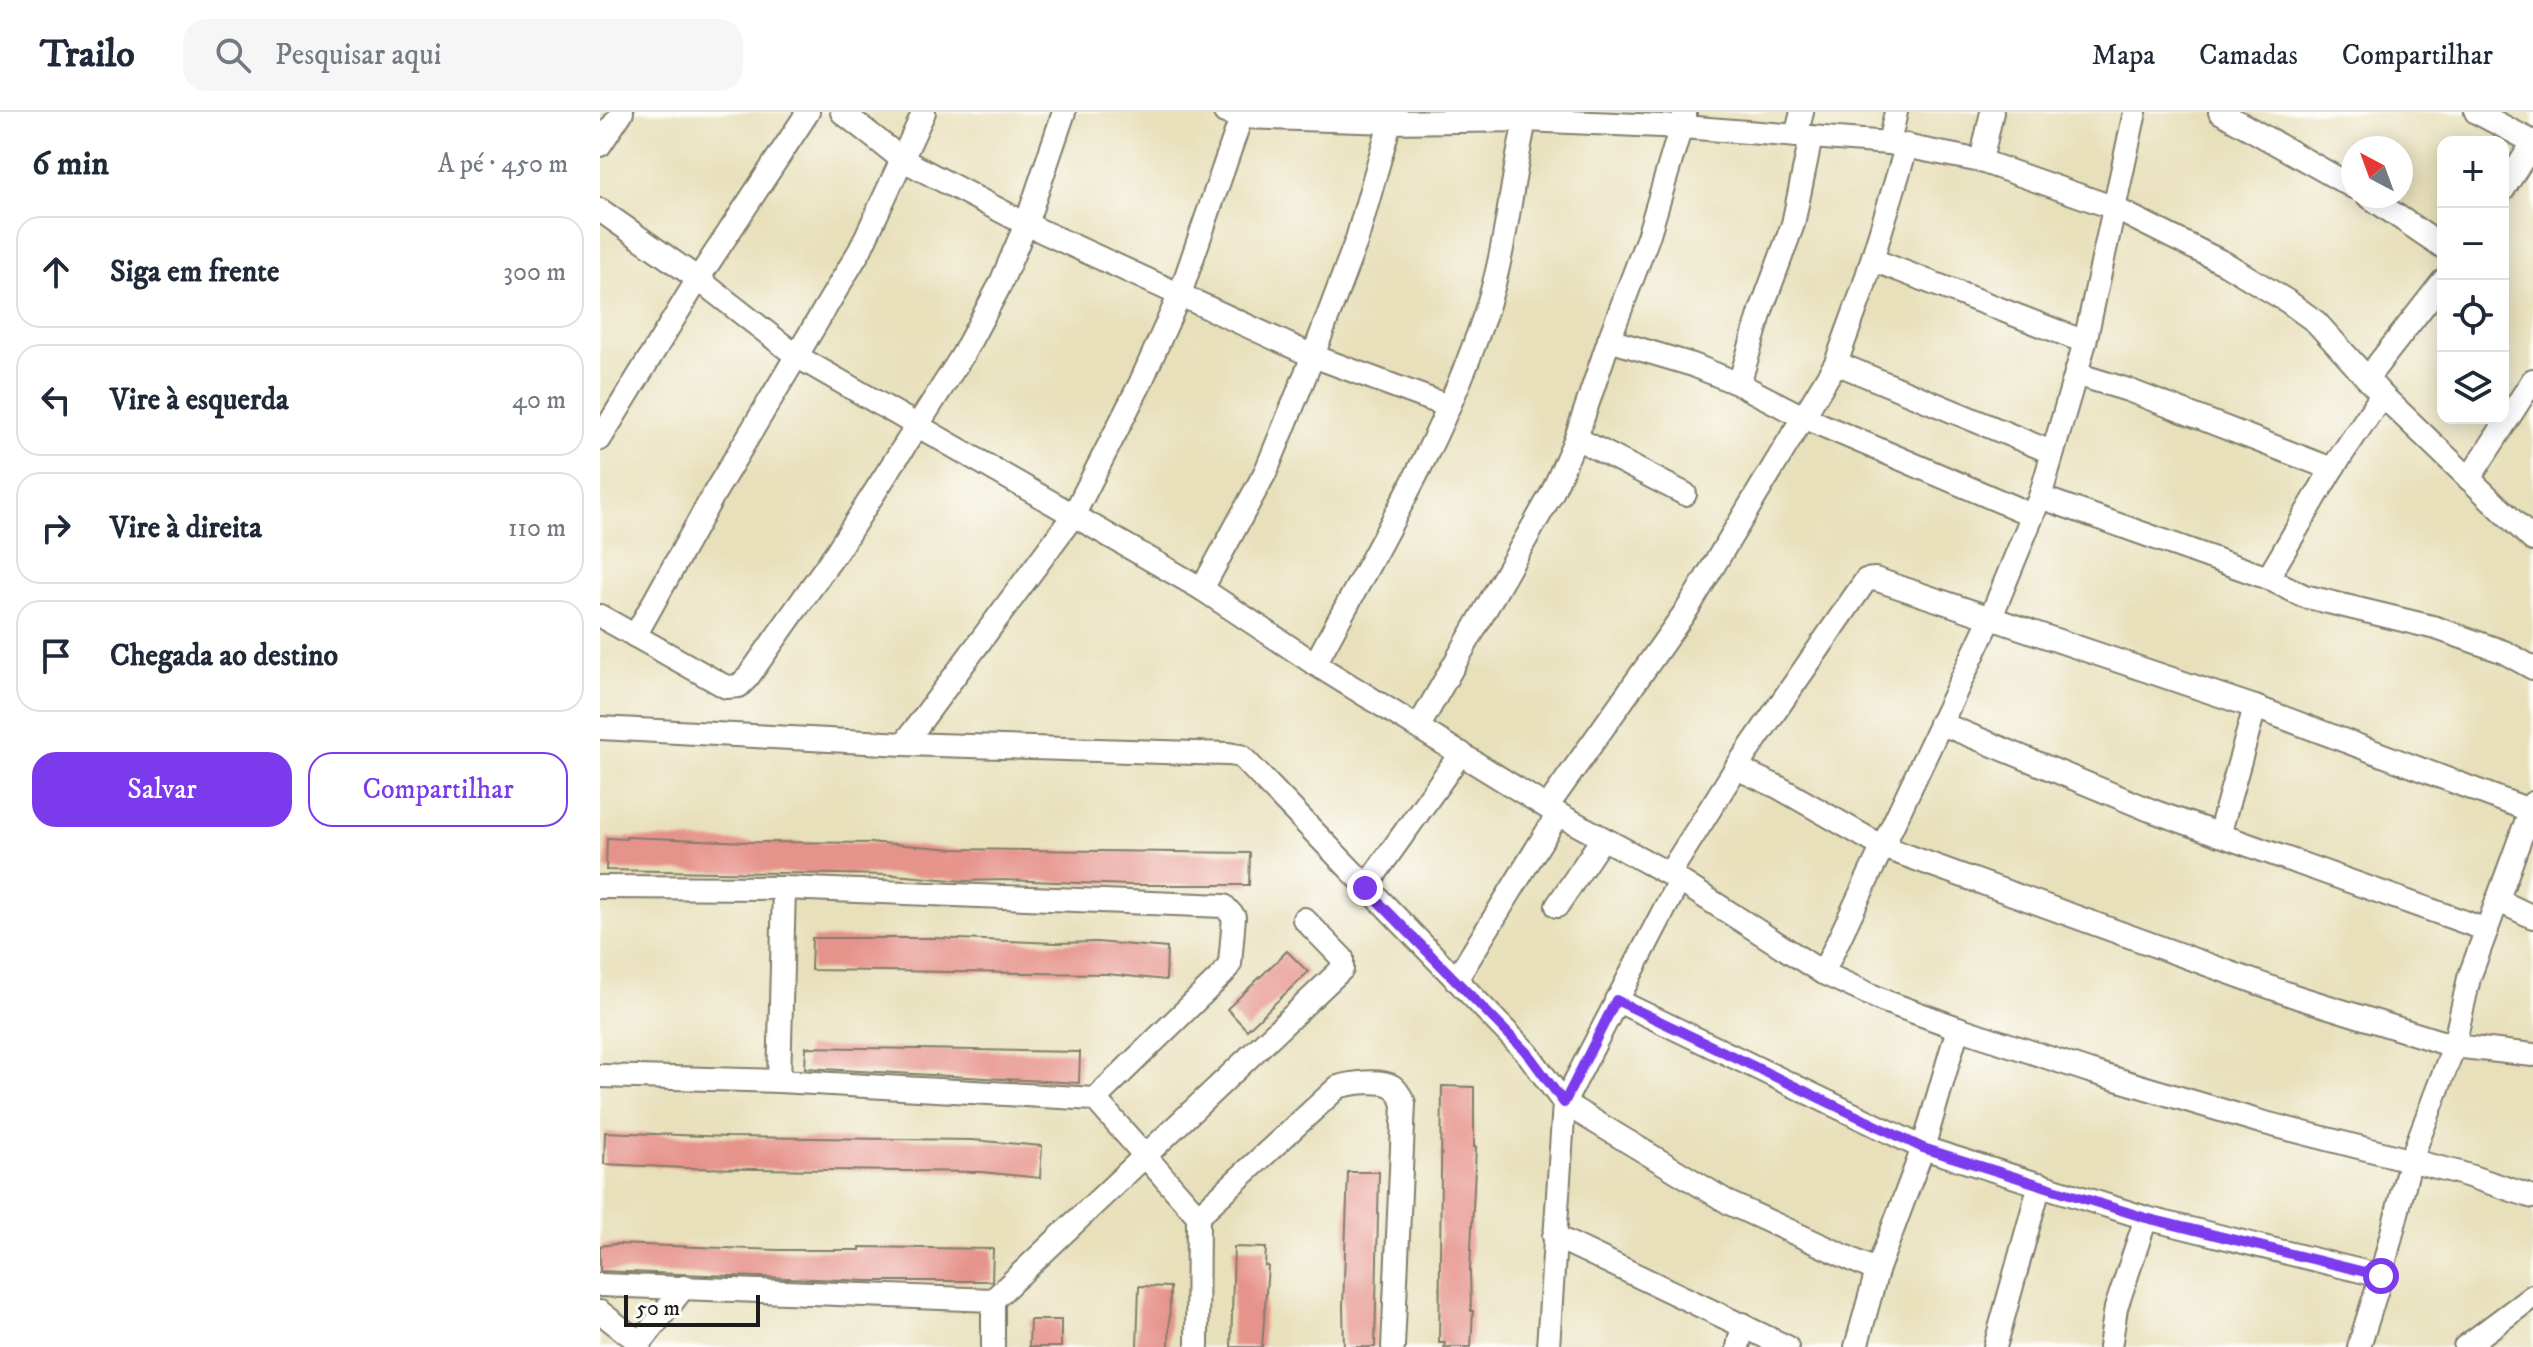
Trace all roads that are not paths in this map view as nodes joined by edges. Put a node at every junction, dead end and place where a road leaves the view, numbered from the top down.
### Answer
1 (622, 112) edge
2 (808, 112) edge
3 (842, 112) edge
4 (924, 112) edge
5 (1064, 112) edge
6 (1802, 112) edge
7 (1896, 112) edge
8 (1992, 112) edge
9 (2135, 112) edge
10 (2220, 112) edge
11 (2476, 112) edge
12 (1237, 114) edge
13 (1526, 116) edge
14 (1391, 117) edge
15 (1684, 119) edge
16 (1804, 136) junction
17 (2533, 142) edge
18 (1898, 144) junction
19 (600, 145) edge
20 (903, 160) junction
21 (1981, 161) junction
22 (2341, 180) edge
23 (2509, 180) edge
24 (2112, 207) junction
25 (2386, 208) edge
26 (600, 210) edge
27 (1026, 224) junction
28 (2437, 243) edge
29 (1873, 260) junction
30 (698, 279) junction
31 (2437, 290) edge
32 (1180, 294) junction
33 (1609, 340) junction
34 (2085, 342) junction
35 (1313, 356) junction
36 (798, 357) junction
37 (1836, 363) junction
38 (2076, 374) junction
39 (2533, 380) edge
40 (1739, 384) junction
41 (2375, 386) junction
42 (1448, 406) junction
43 (1803, 417) junction
44 (918, 427) junction
45 (1576, 438) junction
46 (600, 439) edge
47 (2051, 452) junction
48 (2332, 469) junction
49 (2469, 479) junction
50 (1685, 494) dead end
51 (2036, 506) junction
52 (1073, 516) junction
53 (2533, 540) edge
54 (2268, 578) junction
55 (1202, 589) junction
56 (600, 616) edge
57 (1991, 617) junction
58 (635, 636) junction
59 (1315, 664) junction
60 (2533, 668) edge
61 (2255, 707) junction
62 (1940, 723) junction
63 (1419, 726) junction
64 (600, 728) edge
65 (904, 744) junction
66 (1461, 753) junction
67 (1736, 768) junction
68 (2531, 806) edge
69 (1553, 811) junction
70 (2219, 835) junction
71 (1602, 839) junction
72 (1883, 847) junction
73 (1674, 877) junction
74 (600, 887) edge
75 (784, 888) junction
76 (1365, 888) junction
77 (2497, 900) junction
78 (1557, 906) dead end
79 (2533, 917) edge
80 (1304, 919) dead end
81 (2487, 930) junction
82 (1823, 973) junction
83 (1456, 980) junction
84 (1616, 1000) junction
85 (1958, 1028) junction
86 (2454, 1046) junction
87 (2533, 1055) edge
88 (600, 1076) edge
89 (779, 1081) junction
90 (1095, 1099) junction
91 (1564, 1103) junction
92 (1923, 1148) junction
93 (1146, 1158) junction
94 (2410, 1162) junction
95 (2040, 1184) junction
96 (2533, 1197) edge
97 (1198, 1216) junction
98 (2146, 1218) junction
99 (1554, 1236) junction
100 (1877, 1271) junction
101 (2381, 1276) junction
102 (600, 1285) edge
103 (684, 1287) junction
104 (2533, 1296) edge
105 (993, 1300) junction
106 (600, 1312) edge
107 (1743, 1324) junction
108 (639, 1345) edge
109 (993, 1347) edge
110 (1197, 1347) edge
111 (1393, 1347) edge
112 (1548, 1347) edge
113 (1738, 1347) edge
114 (1787, 1347) edge
115 (1856, 1347) edge
116 (1995, 1347) edge
117 (2110, 1347) edge
118 (2359, 1347) edge
119 (2465, 1347) edge

1 - 19 street
2 - 30 street
3 - 20 street
4 - 20 street
5 - 27 street
6 - 16 street
7 - 18 street
8 - 21 street
9 - 24 street
10 - 22 street
11 - 17 street
12 - 14 street
12 - 32 street
13 - 14 street
13 - 15 street
13 - 42 street
14 - 35 street
15 - 16 street
15 - 33 street
16 - 18 street
16 - 40 street
17 - 23 street
18 - 21 street
18 - 29 street
20 - 27 street
20 - 36 street
21 - 24 street
24 - 34 street
24 - 41 street
25 - 28 street
26 - 30 street
27 - 32 street
27 - 44 street
29 - 34 street
29 - 37 street
30 - 36 street
30 - 46 street
31 - 41 street
32 - 35 street
32 - 52 street
33 - 40 street
33 - 45 street
34 - 38 street
35 - 42 street
35 - 55 street
36 - 44 street
36 - 58 street
37 - 43 street
37 - 47 street
38 - 47 street
38 - 48 street
39 - 49 street
40 - 43 street
41 - 48 street
41 - 49 street
42 - 59 street
43 - 51 street
43 - 69 street
44 - 52 street
44 - 58 street
45 - 50 street
45 - 63 street
47 - 51 street
48 - 54 street
49 - 53 street
51 - 54 street
51 - 57 street
52 - 55 street
52 - 65 street
54 - 60 street
55 - 59 street
56 - 58 street
57 - 61 street
57 - 62 street
57 - 67 street
59 - 63 street
61 - 68 street
61 - 70 street
62 - 70 street
62 - 72 street
63 - 66 street
64 - 65 street
65 - 76 street
66 - 69 street
66 - 76 street
67 - 72 street
67 - 73 street
68 - 77 street
69 - 71 street
69 - 83 street
70 - 81 street
71 - 73 street
71 - 78 street
72 - 82 street
72 - 86 street
73 - 82 street
73 - 84 street
74 - 75 street
75 - 89 street
75 - 90 street
76 - 83 street
77 - 79 street
77 - 81 street
80 - 93 street
81 - 86 street
82 - 85 street
83 - 91 street
84 - 91 street
84 - 92 street
85 - 92 street
85 - 94 street
86 - 87 street
86 - 94 street
88 - 89 street
89 - 90 street
90 - 93 street
91 - 99 street
91 - 100 street
92 - 95 street
92 - 100 street
93 - 97 street
93 - 105 street
94 - 96 street
94 - 101 street
95 - 98 street
95 - 116 street
97 - 110 street
97 - 111 street
98 - 101 street
98 - 117 street
99 - 107 street
99 - 112 street
100 - 115 street
101 - 118 street
102 - 103 street
103 - 105 street
103 - 108 street
104 - 119 street
105 - 109 street
106 - 108 street
107 - 113 street
107 - 114 street

